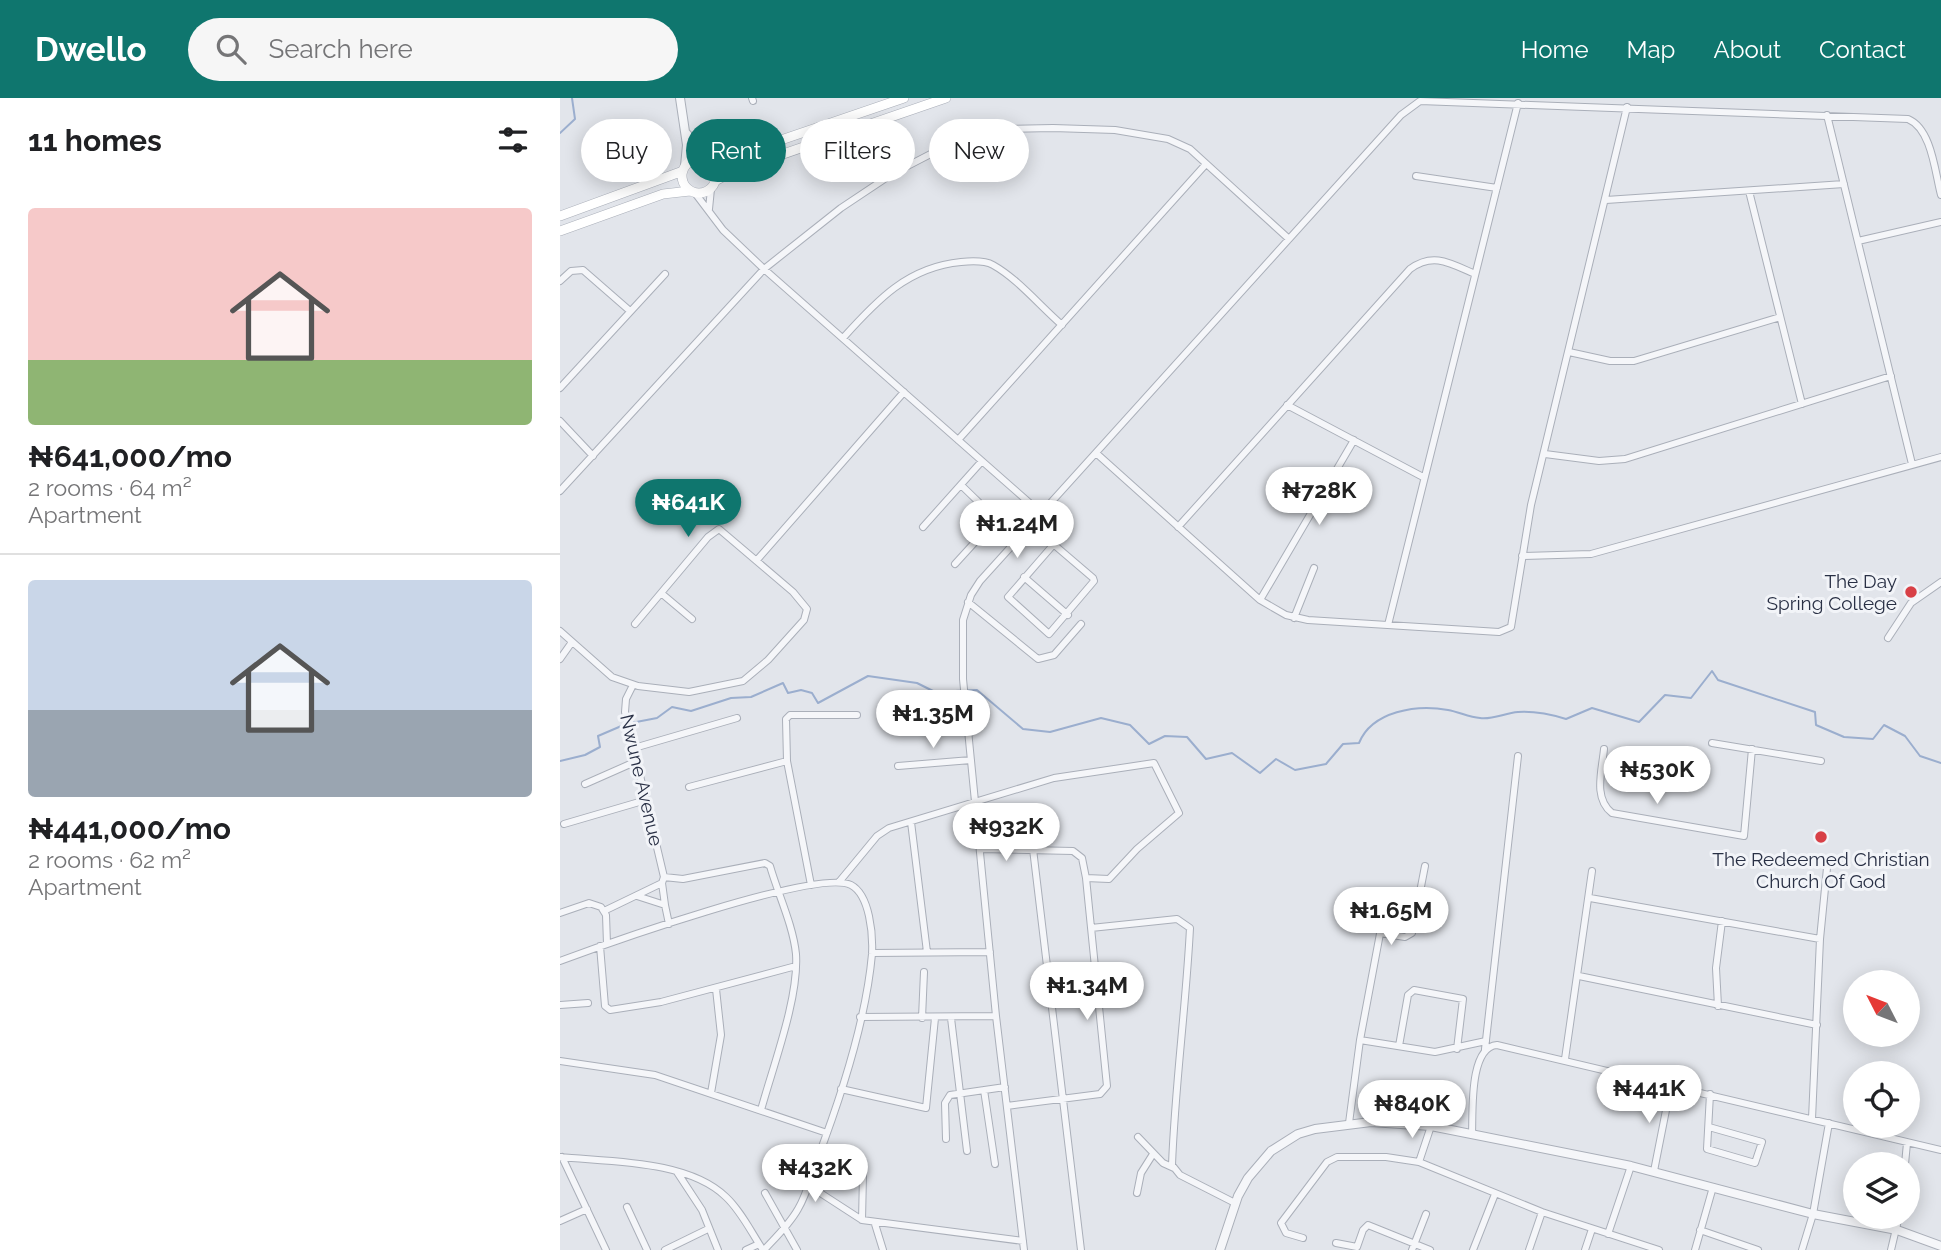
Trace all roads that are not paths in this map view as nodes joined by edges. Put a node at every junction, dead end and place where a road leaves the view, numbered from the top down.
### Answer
1 (680, 98) edge
2 (904, 98) edge
3 (946, 98) edge
4 (1420, 100) edge
5 (1411, 102) edge
6 (1518, 103) junction
7 (1627, 107) junction
8 (1827, 115) junction
9 (685, 129) joint
10 (786, 138) edge
11 (1206, 164) junction
12 (684, 169) junction
13 (1416, 176) dead end
14 (713, 182) edge
15 (1844, 184) junction
16 (713, 185) junction
17 (1496, 188) junction
18 (1749, 191) junction
19 (692, 192) junction
20 (1941, 195) edge
21 (1606, 200) junction
22 (709, 211) junction
23 (560, 216) edge
24 (1941, 222) edge
25 (560, 231) edge
26 (1289, 239) junction
27 (1858, 241) junction
28 (764, 269) junction
29 (665, 274) dead end
30 (1475, 274) junction
31 (560, 281) edge
32 (630, 311) junction
33 (1780, 317) junction
34 (1062, 325) junction
35 (843, 338) junction
36 (1569, 352) junction
37 (1891, 376) junction
38 (560, 388) edge
39 (904, 392) junction
40 (1802, 404) junction
41 (1287, 405) junction
42 (560, 421) edge
43 (958, 440) junction
44 (1354, 440) junction
45 (1096, 453) junction
46 (1545, 454) junction
47 (593, 456) junction
48 (1941, 457) edge
49 (982, 461) junction
50 (1912, 464) junction
51 (1423, 477) junction
52 (961, 485) junction
53 (560, 491) edge
54 (1041, 513) junction
55 (1031, 525) junction
56 (923, 527) dead end
57 (1178, 527) junction
58 (1054, 544) junction
59 (1522, 555) junction
60 (757, 560) junction
61 (955, 564) dead end
62 (1314, 568) dead end
63 (1024, 577) junction
64 (1941, 582) edge
65 (661, 593) junction
66 (1260, 600) junction
67 (968, 602) junction
68 (1068, 615) junction
69 (1294, 618) junction
70 (692, 619) dead end
71 (635, 624) dead end
72 (1081, 624) dead end
73 (1388, 625) junction
74 (560, 631) edge
75 (1888, 638) dead end
76 (572, 642) junction
77 (560, 659) edge
78 (633, 685) junction
79 (857, 715) dead end
80 (737, 718) dead end
81 (1712, 743) dead end
82 (634, 748) junction
83 (1604, 749) dead end
84 (1752, 749) junction
85 (1518, 756) dead end
86 (971, 760) junction
87 (637, 761) junction
88 (787, 761) junction
89 (1821, 761) dead end
90 (898, 766) dead end
91 (584, 784) dead end
92 (689, 787) dead end
93 (646, 800) junction
94 (976, 804) junction
95 (911, 822) junction
96 (564, 824) dead end
97 (980, 849) junction
98 (1032, 849) junction
99 (1425, 866) dead end
100 (1828, 868) dead end
101 (1592, 871) dead end
102 (1086, 878) junction
103 (663, 880) junction
104 (839, 882) junction
105 (811, 886) junction
106 (778, 893) junction
107 (637, 896) junction
108 (1590, 898) junction
109 (665, 905) junction
110 (604, 911) junction
111 (1416, 912) junction
112 (560, 913) edge
113 (1723, 921) junction
114 (670, 923) junction
115 (1091, 928) junction
116 (1380, 933) junction
117 (1820, 939) junction
118 (603, 945) junction
119 (927, 952) junction
120 (990, 952) junction
121 (872, 953) junction
122 (560, 961) edge
123 (796, 966) junction
124 (925, 972) dead end
125 (1579, 976) junction
126 (716, 989) junction
127 (588, 1003) dead end
128 (560, 1005) edge
129 (1718, 1006) junction
130 (996, 1016) junction
131 (860, 1017) junction
132 (922, 1018) junction
133 (935, 1018) junction
134 (951, 1018) junction
135 (1817, 1025) junction
136 (1360, 1040) junction
137 (1486, 1045) junction
138 (1399, 1046) junction
139 (1457, 1049) junction
140 (1565, 1059) junction
141 (560, 1061) edge
142 (1671, 1084) junction
143 (1004, 1087) junction
144 (841, 1089) junction
145 (984, 1090) junction
146 (711, 1093) junction
147 (960, 1094) junction
148 (1710, 1094) junction
149 (1062, 1099) junction
150 (1007, 1106) junction
151 (761, 1110) junction
152 (1812, 1119) junction
153 (1349, 1123) junction
154 (1829, 1123) junction
155 (1431, 1126) junction
156 (1709, 1127) junction
157 (827, 1133) junction
158 (1472, 1134) junction
159 (1138, 1137) dead end
160 (946, 1139) dead end
161 (1907, 1143) junction
162 (1941, 1150) edge
163 (967, 1151) dead end
164 (1906, 1152) edge
165 (1153, 1154) junction
166 (561, 1157) edge
167 (1419, 1162) junction
168 (995, 1164) dead end
169 (1631, 1166) junction
170 (1174, 1168) junction
171 (676, 1171) junction
172 (1654, 1171) junction
173 (863, 1175) dead end
174 (808, 1185) junction
175 (1713, 1187) junction
176 (765, 1193) dead end
177 (1137, 1193) dead end
178 (1495, 1194) junction
179 (1235, 1203) junction
180 (627, 1207) dead end
181 (587, 1209) junction
182 (1542, 1212) junction
183 (1426, 1214) dead end
184 (1813, 1214) junction
185 (862, 1220) junction
186 (560, 1221) edge
187 (875, 1224) junction
188 (785, 1227) junction
189 (708, 1229) junction
190 (1592, 1229) junction
191 (1700, 1230) junction
192 (1897, 1230) junction
193 (1608, 1234) junction
194 (1303, 1238) dead end
195 (1023, 1241) junction
196 (1336, 1243) dead end
197 (1941, 1246) edge
198 (1413, 1247) edge
199 (762, 1248) edge
200 (1642, 1248) edge
201 (606, 1250) edge
202 (647, 1250) edge
203 (665, 1250) edge
204 (718, 1250) edge
205 (746, 1250) edge
206 (797, 1250) edge
207 (883, 1250) edge
208 (1024, 1250) edge
209 (1082, 1250) edge
210 (1220, 1250) edge
211 (1430, 1250) edge
212 (1473, 1250) edge
213 (1529, 1250) edge
214 (1585, 1250) edge
215 (1659, 1250) edge
216 (1695, 1250) edge
217 (1758, 1250) edge
218 (1802, 1250) edge
219 (1891, 1250) edge

1 - 9 street
2 - 10 main road
3 - 16 main road
4 - 5 street
4 - 6 street
5 - 26 street
6 - 7 street
6 - 17 street
7 - 8 street
7 - 21 street
8 - 15 street
8 - 20 street
9 - 12 street
11 - 26 street
11 - 28 street
11 - 34 street
12 - 19 main road
12 - 23 main road
13 - 17 street
14 - 16 main road
15 - 18 street
15 - 27 street
16 - 19 main road
16 - 22 street
17 - 30 street
18 - 21 street
18 - 33 street
19 - 22 street
19 - 25 main road
21 - 36 street
22 - 28 street
24 - 27 street
26 - 45 street
27 - 37 street
28 - 35 street
28 - 47 street
29 - 32 street
30 - 41 street
30 - 51 street
31 - 32 street
32 - 38 street
33 - 36 street
33 - 40 street
34 - 35 street
34 - 43 street
35 - 39 street
36 - 46 street
37 - 40 street
37 - 50 street
39 - 43 street
39 - 60 street
40 - 46 street
41 - 44 street
41 - 57 street
42 - 47 street
43 - 49 street
44 - 51 street
44 - 66 street
45 - 54 street
45 - 57 street
46 - 59 street
47 - 53 street
48 - 50 street
49 - 52 street
49 - 54 street
50 - 59 street
51 - 73 street
52 - 56 street
52 - 61 street
54 - 55 street
55 - 58 street
55 - 67 street
57 - 66 street
58 - 63 street
58 - 68 street
59 - 73 street
60 - 65 street
60 - 78 street
62 - 69 street
63 - 68 street
63 - 68 street
64 - 75 street
65 - 70 street
65 - 71 street
66 - 69 street
67 - 72 street
67 - 86 street
69 - 73 street
74 - 76 street
76 - 77 street
76 - 78 street
78 - 82 street, Nwune Avenue
79 - 88 street
80 - 82 street
81 - 84 street
82 - 87 street, Nwune Avenue
83 - 84 street
84 - 89 street
85 - 137 street
86 - 90 street
86 - 94 street
87 - 91 street
87 - 93 street, Nwune Avenue
88 - 92 street
88 - 105 street
93 - 96 street
93 - 103 street, Nwune Avenue
94 - 95 street
94 - 97 street
94 - 102 street
95 - 104 street
95 - 119 street
97 - 98 street
97 - 120 street
98 - 102 street
98 - 149 street
99 - 111 street
100 - 117 street
101 - 108 street
102 - 115 street
103 - 106 street
103 - 107 street
103 - 109 street, Nwune Avenue
104 - 105 street
104 - 121 street
105 - 106 street
106 - 114 street
106 - 123 street
107 - 109 street
107 - 110 street
108 - 113 street
108 - 125 street
109 - 114 street, Nwune Avenue
110 - 112 street
110 - 118 street
111 - 116 street
111 - 116 street
113 - 117 street
113 - 129 street
114 - 118 street
115 - 149 street
115 - 170 street
116 - 136 street
117 - 135 street
118 - 122 street
118 - 126 street
119 - 120 street
119 - 121 street
120 - 130 street
121 - 131 street
123 - 126 street
123 - 151 street
124 - 132 street
125 - 129 street
125 - 140 street
126 - 146 street
127 - 128 street
129 - 135 street
130 - 134 street
130 - 143 street
131 - 132 street
131 - 144 street
132 - 133 street
133 - 134 street
133 - 144 street
134 - 147 street
135 - 152 street
136 - 138 street
136 - 153 street
137 - 139 street
137 - 140 street
137 - 158 street
138 - 139 street
138 - 139 street
140 - 142 street
141 - 146 street
142 - 148 street
142 - 172 street
143 - 145 street
143 - 150 street
144 - 157 street
145 - 147 street
145 - 168 street
146 - 151 street
147 - 160 street
147 - 163 street
148 - 152 street
148 - 156 street
149 - 150 street
149 - 209 street
150 - 195 street
151 - 157 street
152 - 154 street
153 - 155 street
153 - 179 street
154 - 161 street
154 - 184 street
155 - 158 street
155 - 167 street
156 - 156 street
157 - 174 street
158 - 169 street
159 - 165 street
161 - 162 street
161 - 164 street
165 - 170 street
165 - 177 street
166 - 171 street
166 - 181 street
167 - 178 street
167 - 194 street
169 - 172 street
169 - 193 street
170 - 179 street
171 - 189 street
171 - 199 street
172 - 175 street
173 - 185 street
174 - 185 street
174 - 188 street
175 - 184 street
175 - 191 street
176 - 188 street
178 - 182 street
178 - 212 street
179 - 210 street
180 - 202 street
181 - 186 street
181 - 201 street
182 - 190 street
182 - 213 street
183 - 198 street
184 - 192 street
184 - 218 street
185 - 187 street
187 - 195 street
187 - 207 street
188 - 199 street
188 - 206 street
189 - 203 street
189 - 204 street
190 - 193 street
190 - 214 street
191 - 216 street
191 - 217 street
192 - 197 street
192 - 219 street
193 - 200 street
195 - 208 street
196 - 198 street
198 - 211 street
199 - 205 street
200 - 215 street

